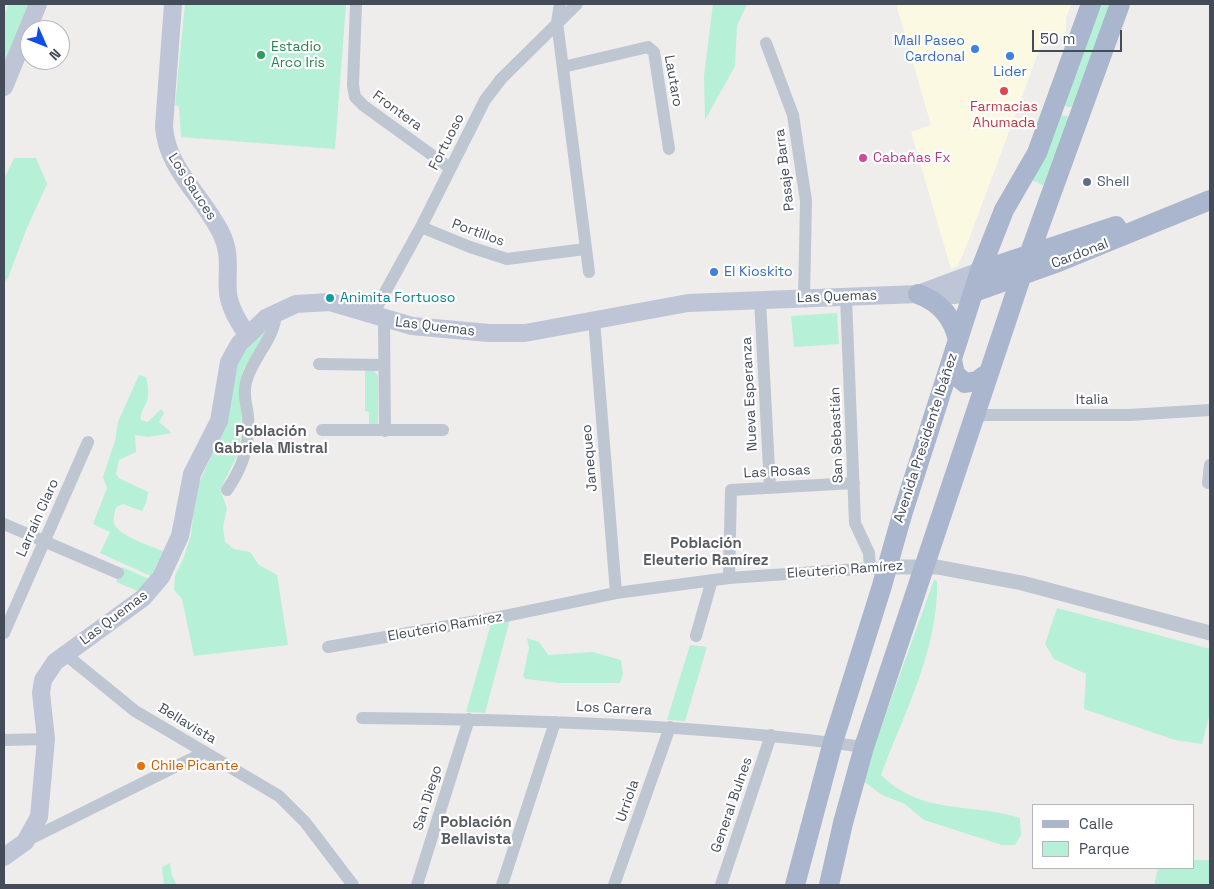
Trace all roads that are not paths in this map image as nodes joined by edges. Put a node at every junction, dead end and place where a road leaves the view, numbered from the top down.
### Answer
1 (38, 4) edge
2 (173, 4) edge
3 (356, 4) edge
4 (560, 4) edge
5 (577, 4) edge
6 (1091, 4) edge
7 (1120, 4) edge
8 (557, 22) junction
9 (766, 43) dead end
10 (563, 67) junction
11 (4, 87) edge
12 (1060, 92) junction
13 (1084, 104) junction
14 (669, 149) dead end
15 (450, 168) junction
16 (1011, 197) junction
17 (1210, 200) edge
18 (1046, 209) junction
19 (1183, 209) junction
20 (421, 227) junction
21 (585, 249) junction
22 (1029, 255) junction
23 (1058, 262) junction
24 (980, 271) junction
25 (589, 272) dead end
26 (1021, 277) junction
27 (974, 292) junction
28 (918, 294) junction
29 (846, 297) junction
30 (804, 299) junction
31 (760, 300) junction
32 (276, 312) junction
33 (378, 317) junction
34 (594, 320) junction
35 (1006, 320) junction
36 (247, 335) junction
37 (958, 340) junction
38 (952, 360) junction
39 (319, 364) dead end
40 (384, 364) junction
41 (988, 373) junction
42 (1210, 410) edge
43 (974, 417) junction
44 (322, 430) dead end
45 (443, 430) dead end
46 (385, 431) junction
47 (88, 442) dead end
48 (1210, 464) edge
49 (854, 483) junction
50 (1208, 484) dead end
51 (770, 487) junction
52 (227, 490) dead end
53 (4, 524) edge
54 (45, 541) junction
55 (924, 566) junction
56 (879, 567) junction
57 (118, 573) dead end
58 (729, 578) junction
59 (712, 580) junction
60 (616, 593) junction
61 (4, 633) edge
62 (1210, 633) edge
63 (696, 636) dead end
64 (328, 647) dead end
65 (65, 654) junction
66 (362, 718) dead end
67 (469, 719) junction
68 (556, 722) junction
69 (670, 727) junction
70 (771, 735) junction
71 (4, 740) edge
72 (46, 740) junction
73 (833, 742) junction
74 (864, 747) junction
75 (205, 752) junction
76 (25, 842) junction
77 (4, 851) edge
78 (4, 857) edge
79 (353, 885) edge
80 (417, 885) edge
81 (502, 885) edge
82 (614, 885) edge
83 (721, 885) edge
84 (794, 885) edge
85 (829, 885) edge

1 - 11 main road
2 - 36 main road, Los Sauces
3 - 15 street, Frontera
4 - 8 street
5 - 8 street, Fortuoso
6 - 12 main road, Avenida Presidente Ibáñez
7 - 13 main road
8 - 10 street
8 - 15 street, Fortuoso
9 - 30 street, Pasaje Barra
10 - 14 street, Lautaro
10 - 21 street
12 - 13 main road
12 - 16 main road, Avenida Presidente Ibáñez
13 - 18 main road
15 - 20 street, Fortuoso
16 - 18 main road
16 - 24 main road, Avenida Presidente Ibáñez
17 - 19 main road, Cardonal
18 - 22 main road
19 - 22 main road, Cardonal
19 - 23 main road, Cardonal
20 - 21 street, Portillos
20 - 33 street, Fortuoso
21 - 25 street
22 - 24 main road, Cardonal
22 - 26 main road
23 - 26 main road, Cardonal
23 - 35 main road
24 - 27 main road, Avenida Presidente Ibáñez
24 - 28 main road, Las Quemas
26 - 27 main road, Cardonal
26 - 35 main road
27 - 28 main road, Las Quemas
27 - 37 main road, Avenida Presidente Ibáñez
28 - 29 main road, Las Quemas
28 - 37 main road
29 - 30 main road, Las Quemas
29 - 49 street, San Sebastián
30 - 31 main road, Las Quemas
31 - 34 main road, Las Quemas
31 - 51 street, Nueva Esperanza
32 - 33 main road, Las Quemas
32 - 36 main road, Las Quemas
32 - 52 street
33 - 34 main road, Las Quemas
33 - 40 street
34 - 60 street, Janequeo
35 - 41 main road
36 - 65 main road, Las Quemas
37 - 38 main road, Avenida Presidente Ibáñez
38 - 41 main road
38 - 56 main road, Avenida Presidente Ibáñez
39 - 40 street
40 - 46 street
41 - 43 main road
42 - 43 street, Italia
43 - 55 main road
44 - 46 street
45 - 46 street
47 - 54 street, Larraín Claro
48 - 50 street
49 - 51 street, Las Rosas
49 - 56 street, San Sebastián
51 - 58 street, Las Rosas
53 - 54 street
54 - 57 street
54 - 61 street, Larraín Claro
55 - 56 street, Eleuterio Ramírez
55 - 62 street, Eleuterio Ramírez
55 - 74 main road
56 - 58 street, Eleuterio Ramírez
56 - 73 main road, Avenida Presidente Ibáñez
58 - 59 street, Eleuterio Ramírez
59 - 60 street, Eleuterio Ramírez
59 - 63 street
60 - 64 street, Eleuterio Ramírez
65 - 72 main road, Las Quemas
65 - 75 street, Bellavista
66 - 67 street, Los Carrera
67 - 68 street, Los Carrera
67 - 80 street, San Diego
68 - 69 street, Los Carrera
68 - 81 street
69 - 70 street, Los Carrera
69 - 82 street, Urriola
70 - 73 street, Los Carrera
70 - 83 street, General Bulnes
71 - 72 street
72 - 76 main road, Las Quemas
73 - 74 street, Los Carrera
73 - 84 main road, Avenida Presidente Ibáñez
74 - 85 main road
75 - 76 street
75 - 79 street, Bellavista
76 - 77 street
76 - 78 main road

